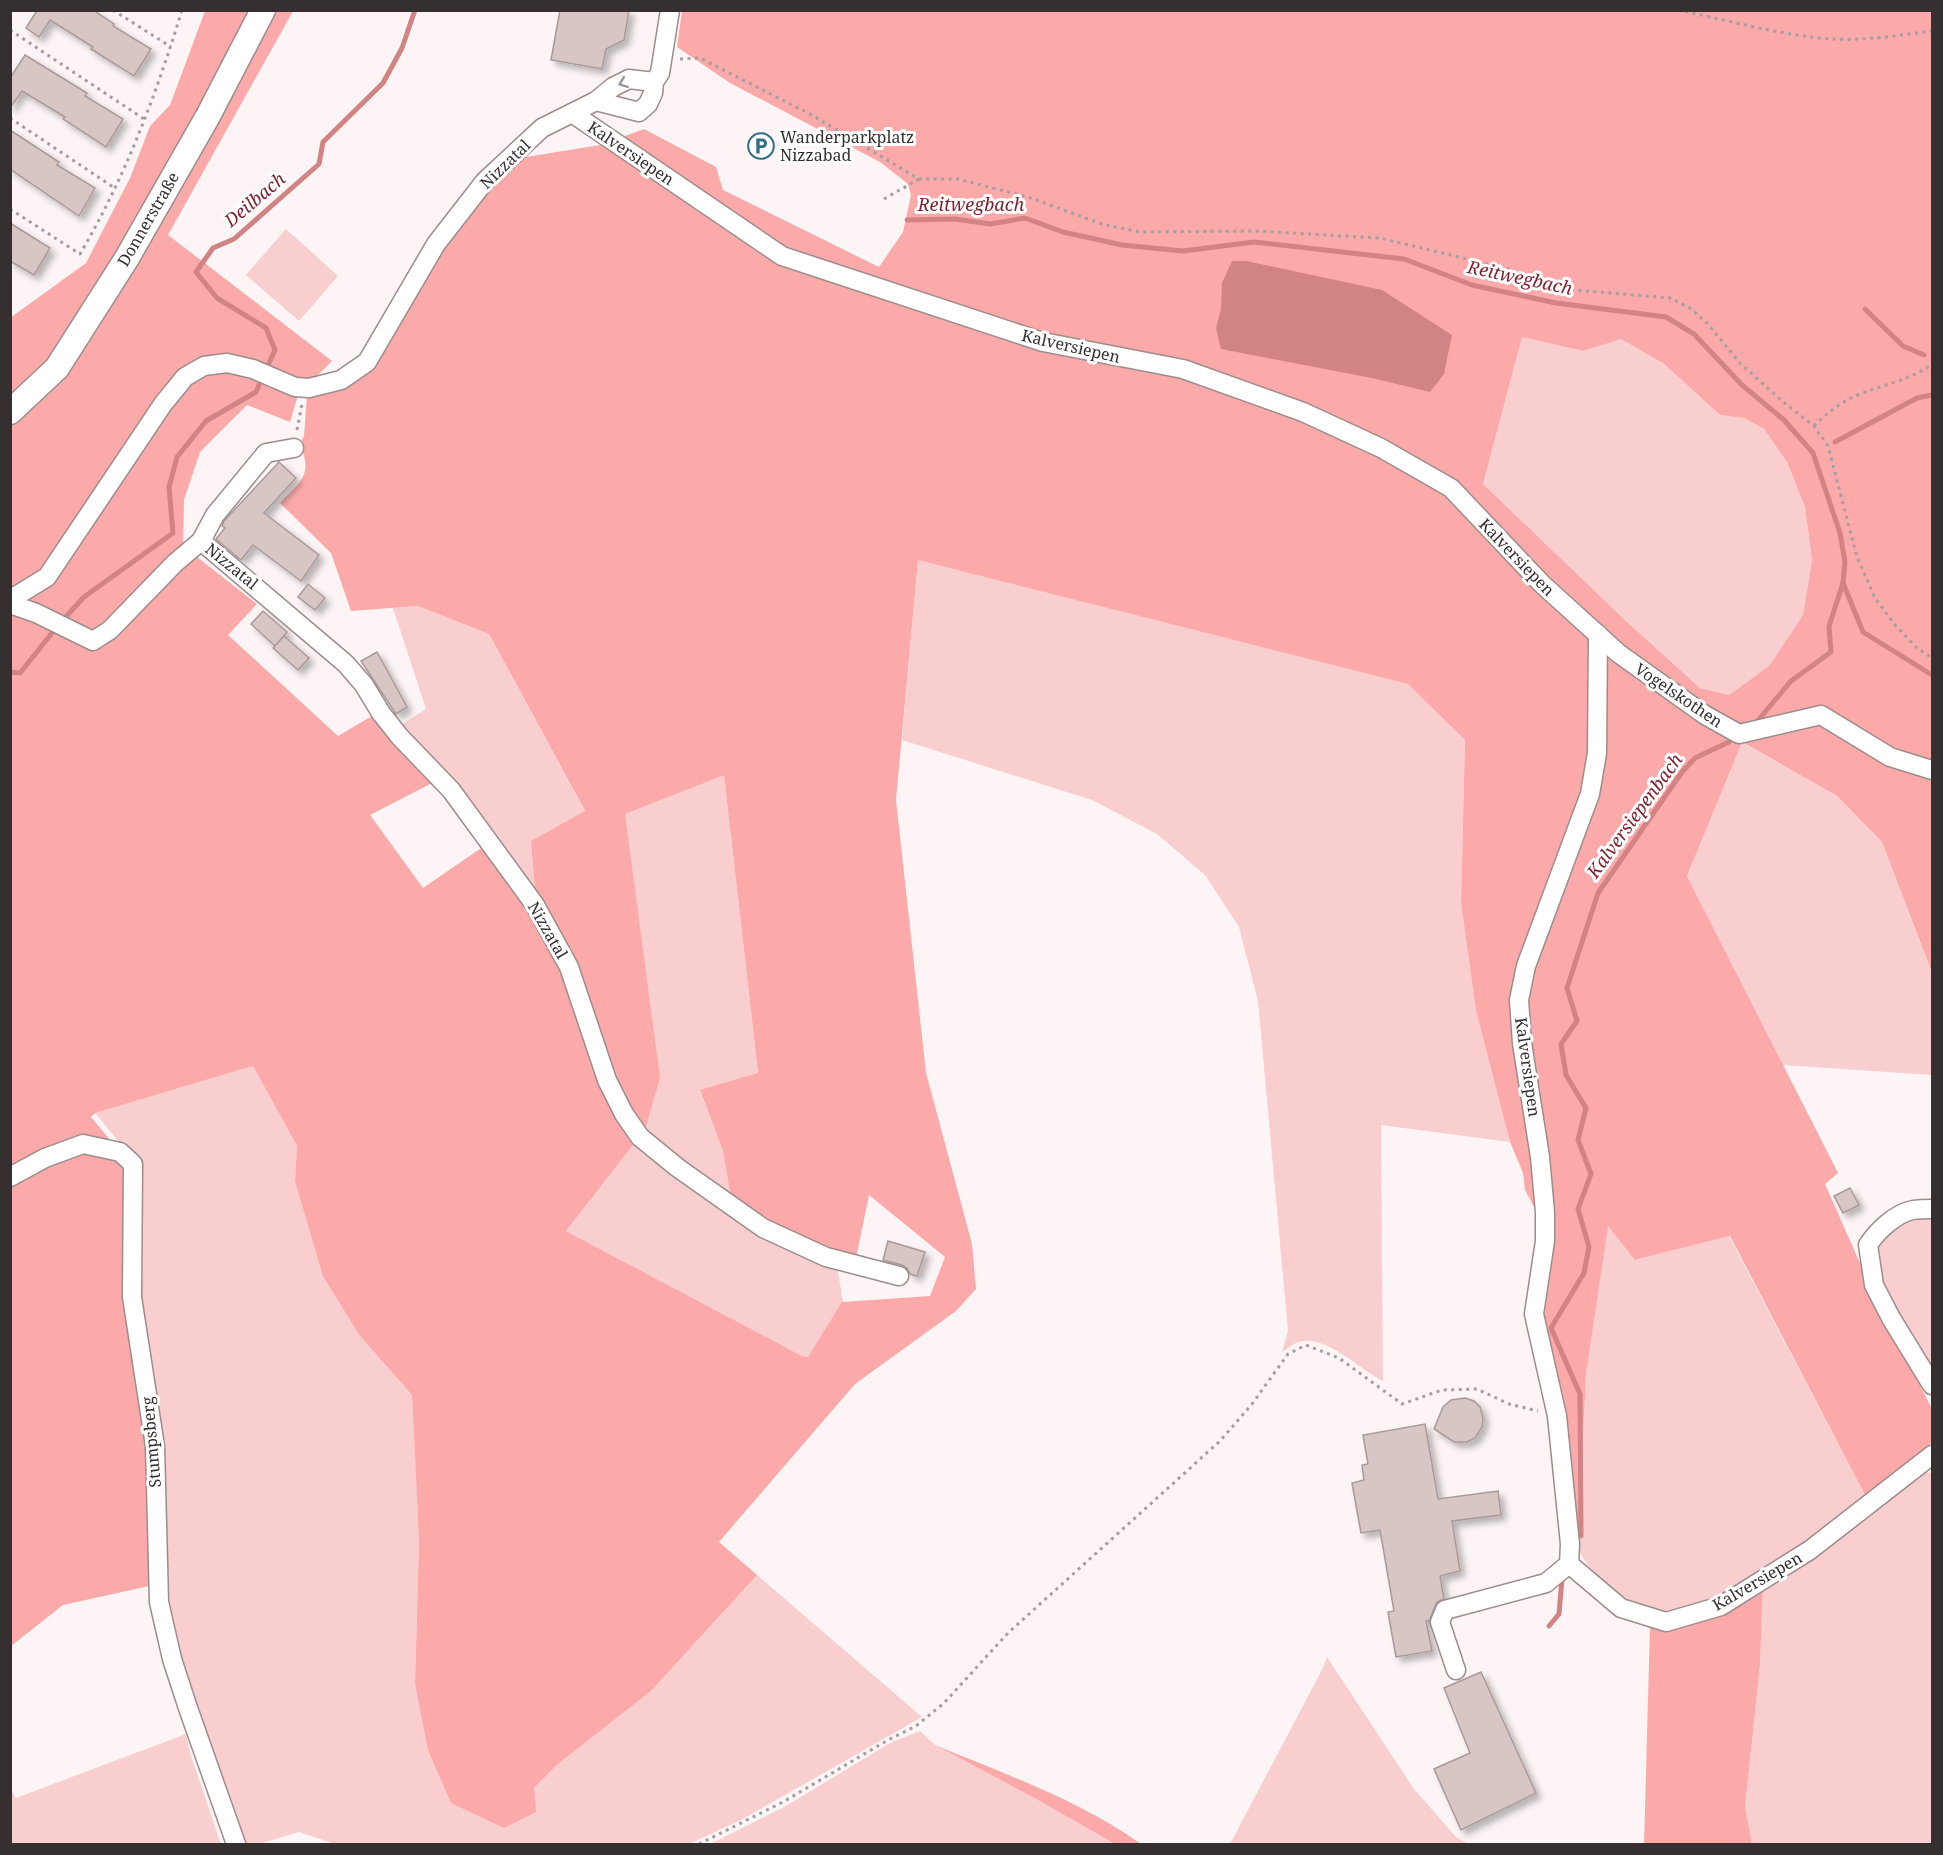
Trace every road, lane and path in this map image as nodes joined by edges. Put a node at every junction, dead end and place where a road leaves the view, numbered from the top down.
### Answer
1 (113, 10) edge
2 (182, 10) edge
3 (263, 10) edge
4 (670, 10) edge
5 (1678, 10) edge
6 (10, 30) edge
7 (1932, 31) edge
8 (171, 47) junction
9 (657, 74) junction
10 (596, 100) junction
11 (572, 113) junction
12 (10, 118) edge
13 (144, 119) junction
14 (919, 179) junction
15 (116, 189) junction
16 (884, 199) dead end
17 (10, 209) edge
18 (1932, 364) edge
19 (304, 388) junction
20 (10, 412) edge
21 (1814, 426) junction
22 (294, 448) joint
23 (201, 541) junction
24 (10, 597) edge
25 (10, 604) edge
26 (1598, 634) junction
27 (1932, 658) edge
28 (1932, 770) edge
29 (10, 1178) edge
30 (1932, 1209) edge
31 (899, 1276) dead end
32 (1932, 1385) edge
33 (1557, 1416) junction
34 (1932, 1455) edge
35 (1569, 1564) junction
36 (1456, 1670) dead end
37 (236, 1845) edge
38 (699, 1845) edge

1 - 8 path
2 - 8 path
3 - 20 main road, Donnerstraße
4 - 9 street
5 - 7 path
6 - 13 path
8 - 13 path
9 -> 10 street, Nizzatal
9 - 10 street
9 - 14 path
10 - 11 street, Nizzatal
11 - 19 street, Nizzatal
11 - 26 street, Kalversiepen
12 - 15 path
13 - 15 path
14 - 16 path
14 - 21 path
15 - 17 path
18 - 21 path
19 - 22 path
19 - 24 street, Nizzatal
21 - 27 path
22 - 23 street, Nizzatal
23 - 25 street, Nizzatal
23 - 31 street, Nizzatal
26 - 28 street, Vogelskothen
26 - 33 street, Kalversiepen
29 - 37 street, Stumpsberg
30 - 32 street
33 - 35 street, Kalversiepen
33 - 38 path
34 - 35 street, Kalversiepen
35 - 36 street

